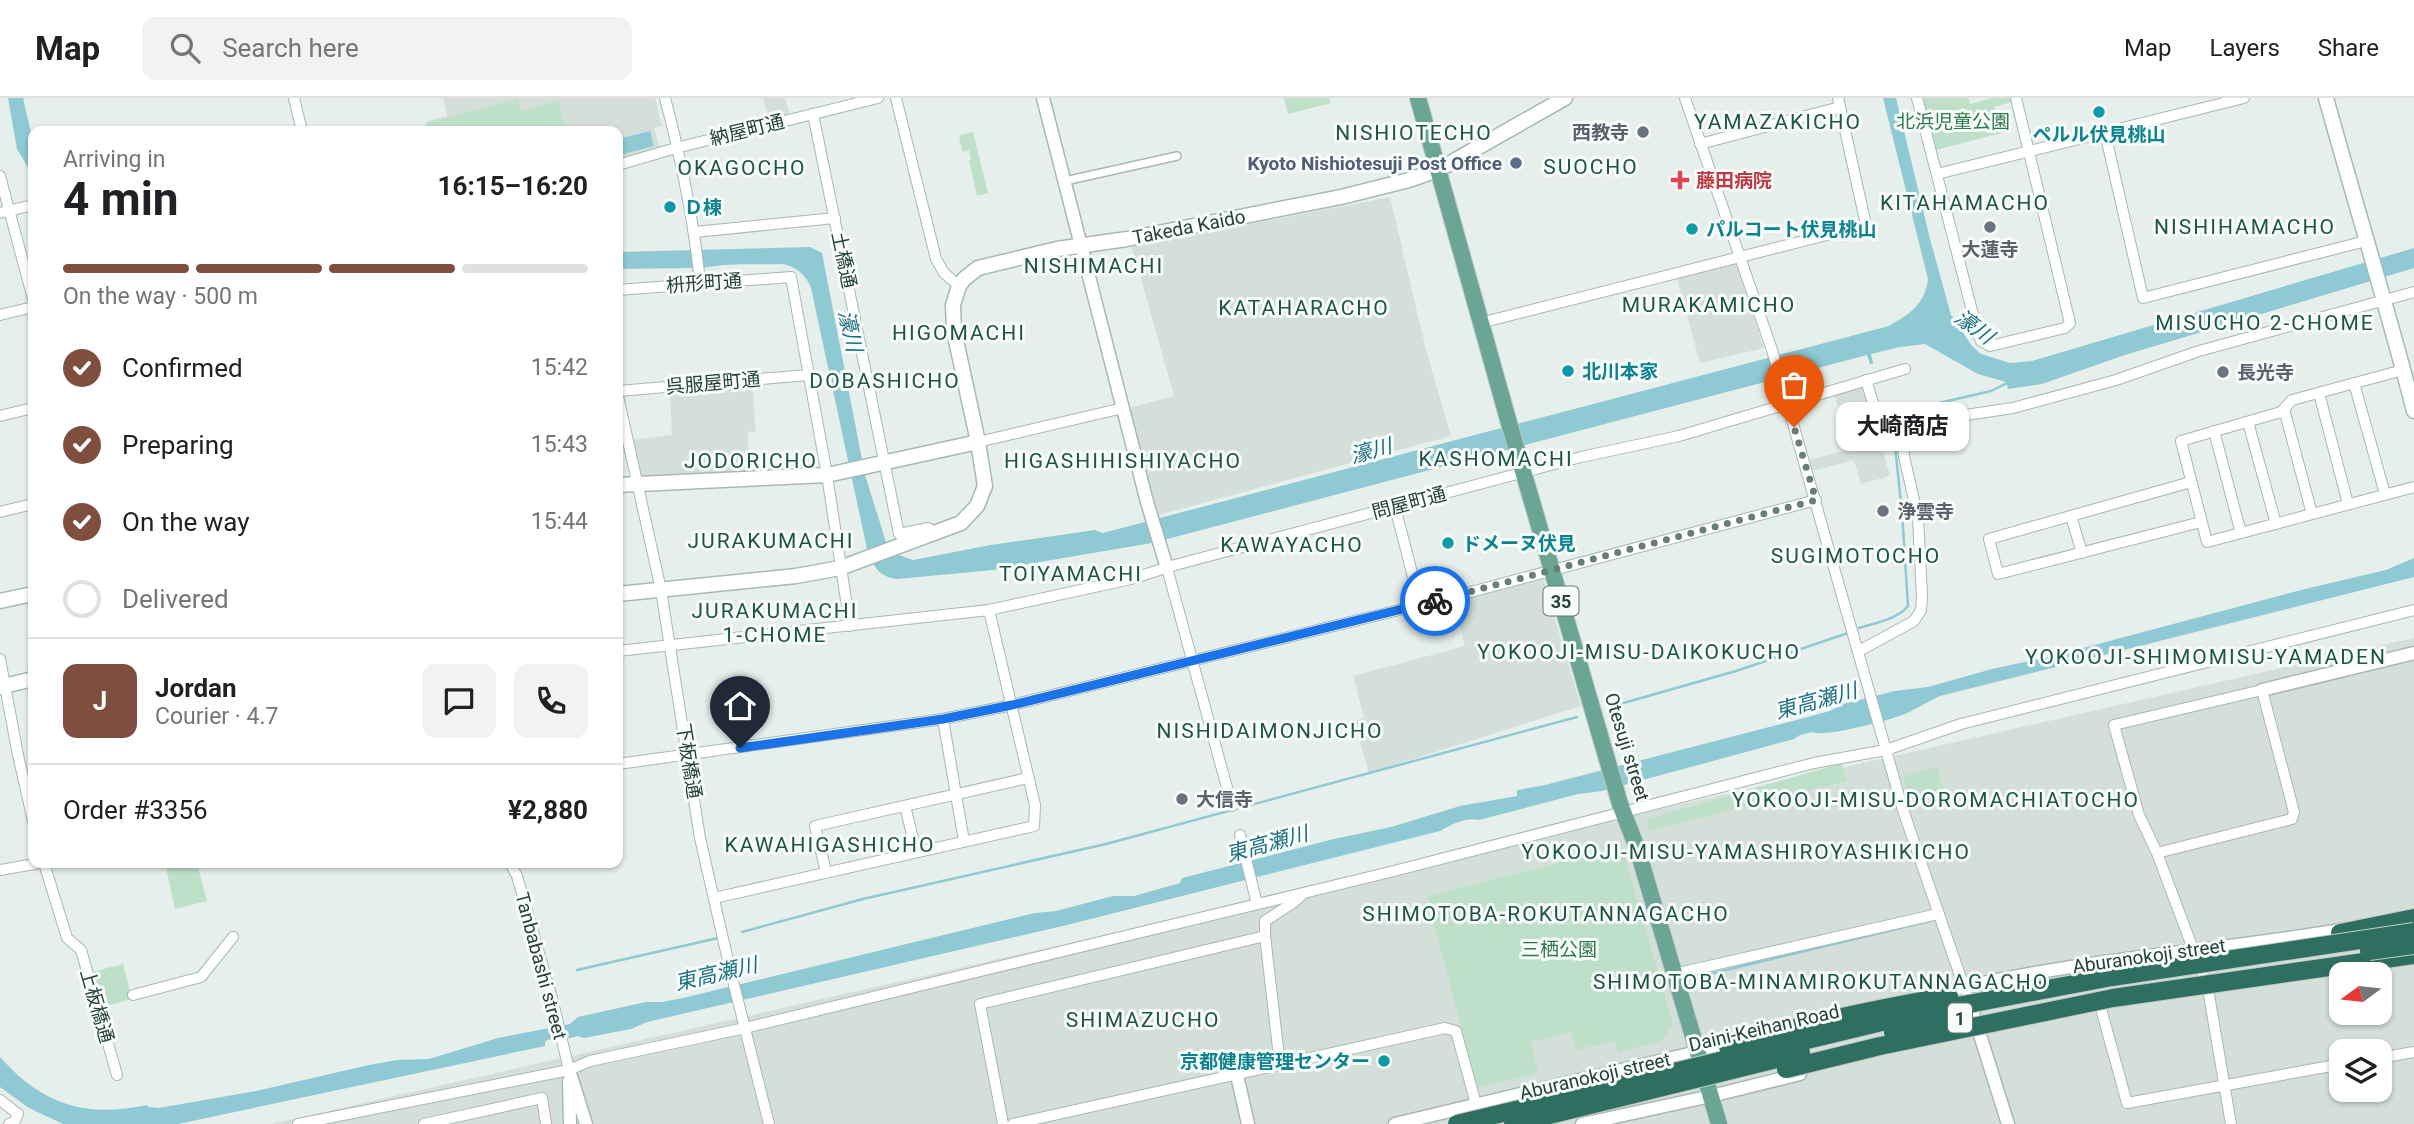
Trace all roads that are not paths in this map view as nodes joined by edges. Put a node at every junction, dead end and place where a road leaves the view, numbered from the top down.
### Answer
1 (294, 98) edge
2 (665, 98) edge
3 (878, 98) edge
4 (896, 98) edge
5 (1043, 98) edge
6 (1418, 98) edge
7 (1565, 98) edge
8 (1685, 98) edge
9 (1917, 98) edge
10 (2016, 98) edge
11 (2244, 98) edge
12 (2326, 98) edge
13 (836, 103) edge
14 (1839, 103) edge
15 (813, 114) junction
16 (301, 126) edge
17 (2105, 133) junction
18 (1700, 144) junction
19 (676, 148) junction
20 (2030, 152) junction
21 (1177, 156) dead end
22 (623, 164) edge
23 (1438, 170) junction
24 (1937, 174) junction
25 (0, 177) edge
26 (1065, 181) junction
27 (28, 206) edge
28 (4, 212) edge
29 (835, 218) junction
30 (695, 232) junction
31 (2366, 241) junction
32 (1082, 246) junction
33 (1739, 257) junction
34 (700, 278) junction
35 (28, 284) edge
36 (959, 286) junction
37 (623, 289) edge
38 (2414, 292) edge
39 (2385, 299) junction
40 (28, 308) edge
41 (0, 315) edge
42 (1480, 323) junction
43 (1905, 369) dead end
44 (2403, 370) junction
45 (808, 375) junction
46 (1866, 380) junction
47 (2354, 383) junction
48 (623, 393) edge
49 (2319, 393) junction
50 (1787, 403) junction
51 (1123, 408) junction
52 (28, 409) edge
53 (2284, 409) junction
54 (2414, 411) edge
55 (0, 416) edge
56 (623, 417) edge
57 (2248, 422) junction
58 (1896, 423) junction
59 (2214, 431) junction
60 (978, 442) junction
61 (885, 462) junction
62 (1523, 472) junction
63 (827, 475) junction
64 (2191, 482) junction
65 (637, 483) junction
66 (623, 484) edge
67 (2414, 487) edge
68 (2385, 494) junction
69 (1816, 500) junction
70 (2348, 504) junction
71 (28, 506) edge
72 (1395, 507) junction
73 (0, 512) edge
74 (2312, 514) junction
75 (2071, 516) junction
76 (2201, 522) junction
77 (2276, 524) junction
78 (935, 533) junction
79 (2241, 533) junction
80 (2081, 553) junction
81 (840, 568) junction
82 (1167, 568) junction
83 (1552, 570) junction
84 (661, 590) junction
85 (623, 594) edge
86 (28, 595) edge
87 (0, 601) edge
88 (1420, 604) junction
89 (989, 610) junction
90 (2414, 610) edge
91 (850, 626) junction
92 (670, 646) junction
93 (623, 651) edge
94 (1859, 652) junction
95 (2414, 653) edge
96 (0, 659) edge
97 (1192, 661) junction
98 (28, 680) edge
99 (2, 686) edge
100 (2262, 690) junction
101 (1010, 706) junction
102 (943, 719) junction
103 (1886, 750) junction
104 (688, 756) junction
105 (623, 763) edge
106 (1028, 778) junction
107 (956, 795) junction
108 (28, 799) edge
109 (905, 806) junction
110 (1232, 806) dead end
111 (1622, 808) junction
112 (1240, 838) dead end
113 (964, 841) junction
114 (916, 851) junction
115 (2157, 853) junction
116 (28, 865) edge
117 (44, 868) edge
118 (513, 868) edge
119 (0, 870) edge
120 (827, 872) junction
121 (1304, 893) junction
122 (714, 898) junction
123 (1256, 902) junction
124 (1938, 914) junction
125 (2414, 917) edge
126 (2414, 932) edge
127 (1265, 936) junction
128 (233, 937) dead end
129 (2414, 945) edge
130 (2195, 950) junction
131 (2414, 955) edge
132 (1674, 974) junction
133 (1964, 987) junction
134 (2208, 989) junction
135 (133, 995) dead end
136 (2100, 1005) junction
137 (745, 1026) junction
138 (1979, 1030) junction
139 (1697, 1051) junction
140 (2414, 1052) edge
141 (2392, 1056) edge
142 (1280, 1065) junction
143 (2329, 1066) edge
144 (568, 1067) junction
145 (117, 1075) dead end
146 (1237, 1075) junction
147 (2224, 1084) junction
148 (1630, 1088) junction
149 (1711, 1096) junction
150 (0, 1100) edge
151 (1476, 1104) junction
152 (9, 1124) edge
153 (298, 1124) edge
154 (424, 1124) edge
155 (546, 1124) edge
156 (570, 1124) edge
157 (586, 1124) edge
158 (769, 1124) edge
159 (1003, 1124) edge
160 (1013, 1124) edge
161 (1248, 1124) edge
162 (1395, 1124) edge
163 (1457, 1124) edge
164 (1513, 1124) edge
165 (1582, 1124) edge
166 (1720, 1124) edge
167 (2008, 1124) edge
168 (2231, 1124) edge

1 - 16 street
2 - 19 street
3 - 13 street, 納屋町通
4 - 36 street
5 - 26 street
6 - 23 main road, Otesuji street / 35
7 - 23 main road, Takeda Kaido
8 - 18 street
9 - 24 street
10 - 20 street
11 - 17 street
12 - 31 main road
13 - 15 street, 納屋町通
14 - 18 street
14 - 33 street
15 - 19 street, 納屋町通
15 - 29 street, 土橋通
17 - 20 street
17 - 31 street
18 - 33 street
19 - 22 street, 納屋町通
19 - 30 street
20 - 24 street
20 - 24 street
21 - 26 street
23 - 32 main road, Takeda Kaido
23 - 42 main road, Otesuji street / 35
25 - 28 street
26 - 32 street
27 - 28 street
28 - 35 street
29 - 30 street
29 - 61 street, 土橋通
30 - 34 street
31 - 39 main road
32 - 36 main road, Takeda Kaido
32 - 51 street
33 - 42 street
33 - 50 street
34 - 37 street, 枡形町通
34 - 45 street, 枡形町通
36 - 60 main road
38 - 39 street
39 - 44 main road
39 - 58 street
40 - 41 street
42 - 62 main road, Otesuji street / 35
43 - 46 street, 問屋町通
44 - 47 street
44 - 54 main road
45 - 48 street, 呉服屋町通
45 - 63 street
46 - 50 street, 問屋町通
46 - 58 street
47 - 49 street
47 - 68 street
49 - 53 street
49 - 70 street
50 - 62 street, 問屋町通
50 - 69 street
51 - 60 street
51 - 82 street
52 - 55 street
53 - 57 street
53 - 74 street
56 - 65 street, 下板橋通
57 - 59 street
57 - 77 street
58 - 94 street
59 - 64 street
59 - 79 street
60 - 61 main road
60 - 78 main road
61 - 63 main road
61 - 78 street, 土橋通
62 - 72 street, 問屋町通
62 - 83 main road, Otesuji street / 35
63 - 65 main road
63 - 81 street
64 - 75 street
64 - 76 street
65 - 66 main road
65 - 84 street, 下板橋通
67 - 68 street
68 - 70 street
69 - 83 street
69 - 94 street
70 - 74 street
71 - 73 street
72 - 82 street, 問屋町通
72 - 88 street
74 - 77 street
75 - 80 street
75 - 80 street
76 - 79 street
76 - 80 street
77 - 79 street
78 - 81 main road
81 - 84 main road
81 - 91 street
82 - 89 street, 問屋町通
82 - 97 street
83 - 88 street
83 - 111 main road, Otesuji street / 35
84 - 85 main road
84 - 92 street, 下板橋通
86 - 87 main road
88 - 97 street
89 - 91 street, 問屋町通
89 - 101 street
90 - 103 street
91 - 92 street, 問屋町通
92 - 93 street, 問屋町通
92 - 104 street, 下板橋通
94 - 103 street
95 - 100 street
96 - 99 street
97 - 101 street
97 - 110 street
98 - 99 main road
99 - 108 street
100 - 115 street
100 - 115 street
101 - 102 street
101 - 106 street
102 - 104 street
102 - 107 street
103 - 111 street
103 - 124 street
104 - 105 street
104 - 122 street, 下板橋通
106 - 107 street
106 - 113 street
107 - 109 street
107 - 113 street
109 - 114 street
109 - 120 street
111 - 121 street
111 - 132 main road, Otesuji street / 35
112 - 123 street
113 - 114 street
114 - 120 street
115 - 130 street
116 - 119 street
117 - 145 street, 上板橋通
118 - 144 street, Tanbabashi street
120 - 122 street
121 - 123 street
121 - 127 street
122 - 137 street, 下板橋通
123 - 137 street
124 - 132 street
124 - 133 street
125 - 130 street, Aburanokoji street
125 - 148 highway, bridge
126 - 148 highway, Daini-Keihan Road / 1, bridge
127 - 142 street
127 - 159 street
128 - 135 street
129 - 148 highway, Daini-Keihan Road / 1, bridge
130 - 133 street, Aburanokoji street
130 - 134 street
131 - 134 street, Aburanokoji street
131 - 148 highway, bridge
132 - 139 main road, Otesuji street / 35
133 - 138 street
133 - 139 street, Aburanokoji street
134 - 136 street, Aburanokoji street
134 - 147 street
136 - 138 street, Aburanokoji street
136 - 147 street
137 - 144 street
137 - 158 street, 下板橋通
138 - 149 street, Aburanokoji street
138 - 167 street
139 - 149 main road, Otesuji street / 35
139 - 151 street, Aburanokoji street
140 - 141 street
142 - 146 street
142 - 151 street
143 - 147 street
144 - 153 street
144 - 156 street, Tanbabashi street
144 - 157 street, Tanbabashi street
146 - 160 street
146 - 161 street
147 - 168 street
148 - 163 highway, Daini-Keihan Road / 1, bridge
148 - 164 highway, Daini-Keihan Road / 1, bridge
149 - 165 street, Aburanokoji street
149 - 166 main road, Otesuji street / 35
150 - 152 street
151 - 162 street, Aburanokoji street
154 - 155 street

